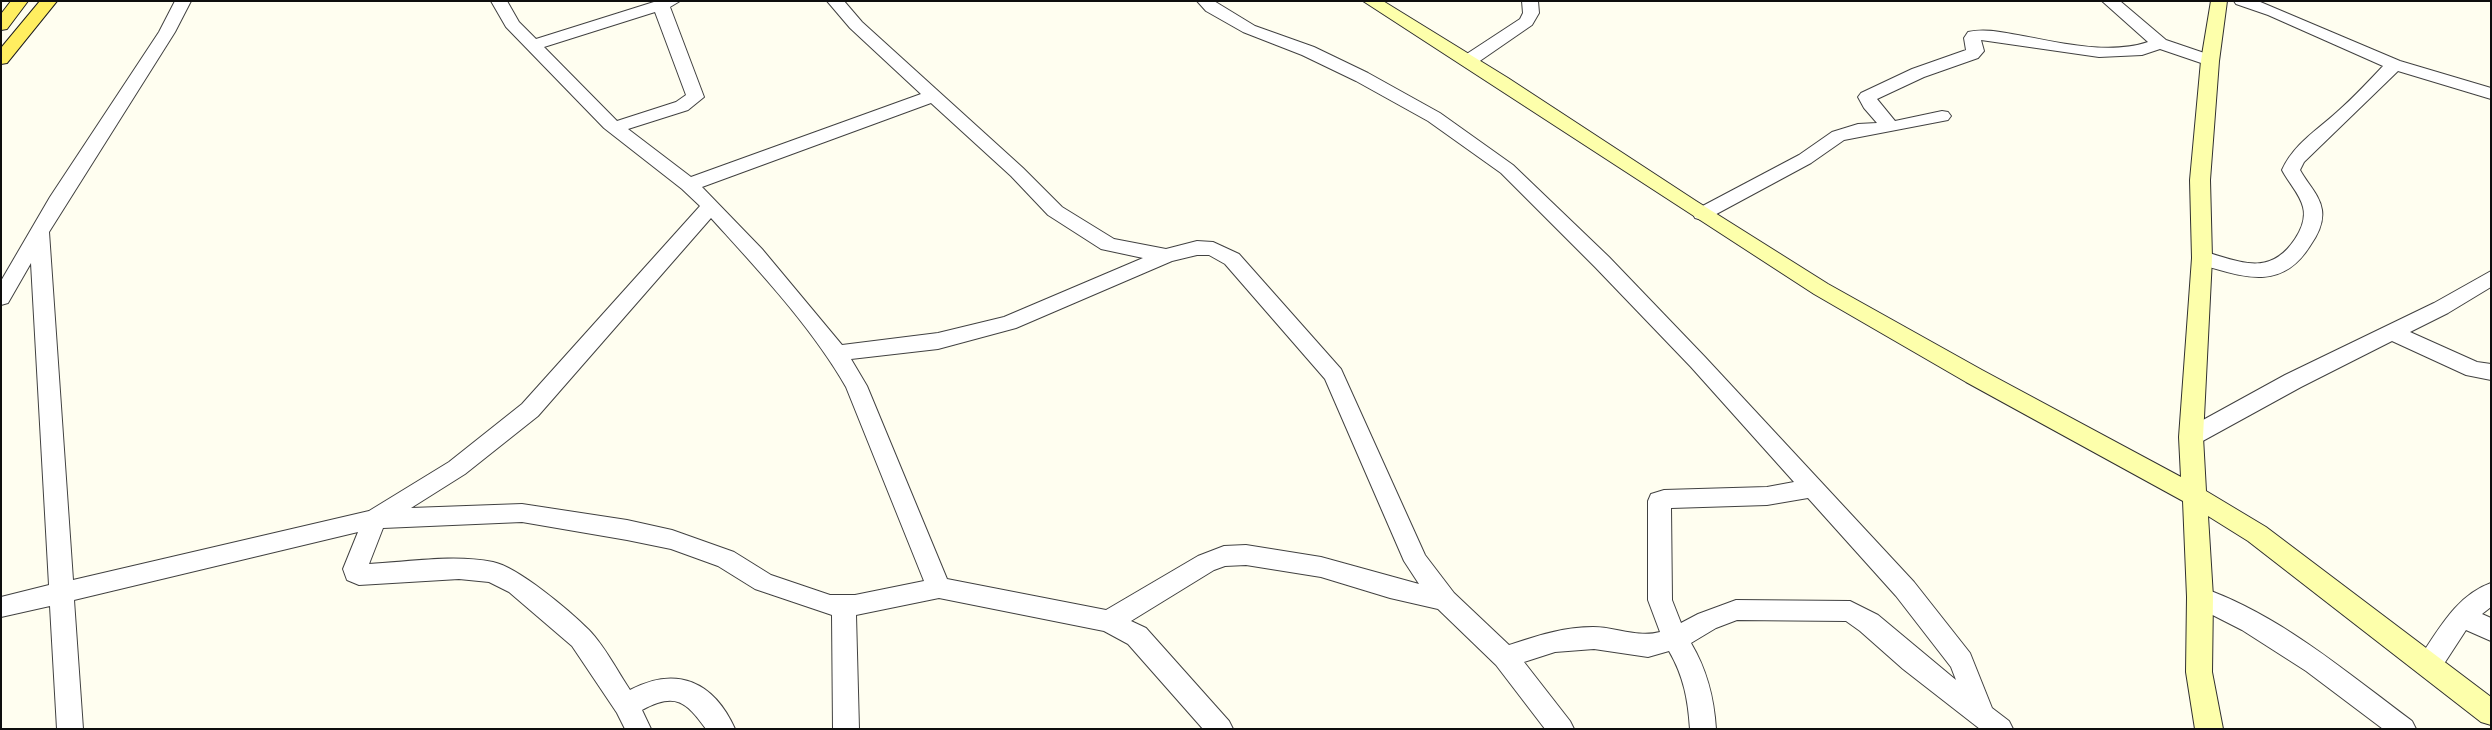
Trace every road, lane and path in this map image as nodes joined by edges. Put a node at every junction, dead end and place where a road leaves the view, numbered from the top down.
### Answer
1 (20, 1) edge
2 (49, 1) edge
3 (183, 1) edge
4 (499, 1) edge
5 (835, 1) edge
6 (1205, 1) edge
7 (1371, 1) edge
8 (1530, 1) edge
9 (2110, 1) edge
10 (2219, 1) edge
11 (2242, 1) edge
12 (667, 4) edge
13 (1, 25) edge
14 (2160, 44) junction
15 (532, 45) junction
16 (1, 59) edge
17 (1468, 61) junction
18 (2210, 61) junction
19 (2394, 65) junction
20 (2491, 94) edge
21 (933, 96) junction
22 (1942, 116) dead end
23 (615, 127) junction
24 (1891, 127) junction
25 (689, 185) junction
26 (711, 206) junction
27 (1702, 214) junction
28 (40, 232) junction
29 (1166, 256) junction
30 (2202, 258) junction
31 (2491, 278) edge
32 (1, 298) edge
33 (2394, 333) junction
34 (837, 353) junction
35 (2491, 372) edge
36 (2191, 438) junction
37 (1815, 488) junction
38 (2193, 495) junction
39 (376, 519) junction
40 (939, 588) junction
41 (62, 592) junction
42 (2491, 593) edge
43 (2200, 597) junction
44 (1445, 600) junction
45 (844, 605) junction
46 (1, 607) edge
47 (2461, 616) junction
48 (1109, 621) junction
49 (2491, 630) edge
50 (1675, 639) junction
51 (1505, 657) junction
52 (2429, 665) junction
53 (626, 705) junction
54 (2491, 713) edge
55 (1991, 721) edge
56 (70, 729) edge
57 (638, 729) edge
58 (722, 729) edge
59 (846, 729) edge
60 (1220, 729) edge
61 (1561, 729) edge
62 (1703, 729) edge
63 (2209, 729) edge
64 (2403, 729) edge

1 - 13 main road
2 - 16 main road
3 - 28 street
4 - 15 street
5 - 21 street
6 - 37 street
7 - 17 street
8 - 17 street
9 - 14 street
10 - 18 street
11 - 19 street
12 - 15 street
12 - 23 street
14 - 18 street
14 - 24 street
15 - 23 street
17 - 27 street
18 - 30 street
19 - 20 street
19 - 30 street
21 - 25 street
21 - 29 street
22 - 24 street
23 - 25 street
24 - 27 street
25 - 26 street
26 - 34 street
26 - 39 street
27 - 38 street
28 - 32 street
28 - 41 street
29 - 34 street
29 - 44 street
30 - 36 street
31 - 33 street
33 - 35 street
33 - 36 street
34 - 40 street
36 - 38 street
37 - 50 street
37 - 55 street
38 - 43 street
38 - 52 street
39 - 41 street
39 - 45 street
39 - 53 street
40 - 45 street
40 - 48 street
41 - 46 street
41 - 56 street
42 - 47 street
43 - 63 street
43 - 64 street
44 - 48 street
44 - 51 street
45 - 59 street
47 - 49 street
47 - 52 street
48 - 60 street
50 - 51 street
50 - 55 street
50 - 62 street
51 - 61 street
52 - 54 street
53 - 57 street
53 - 58 street

